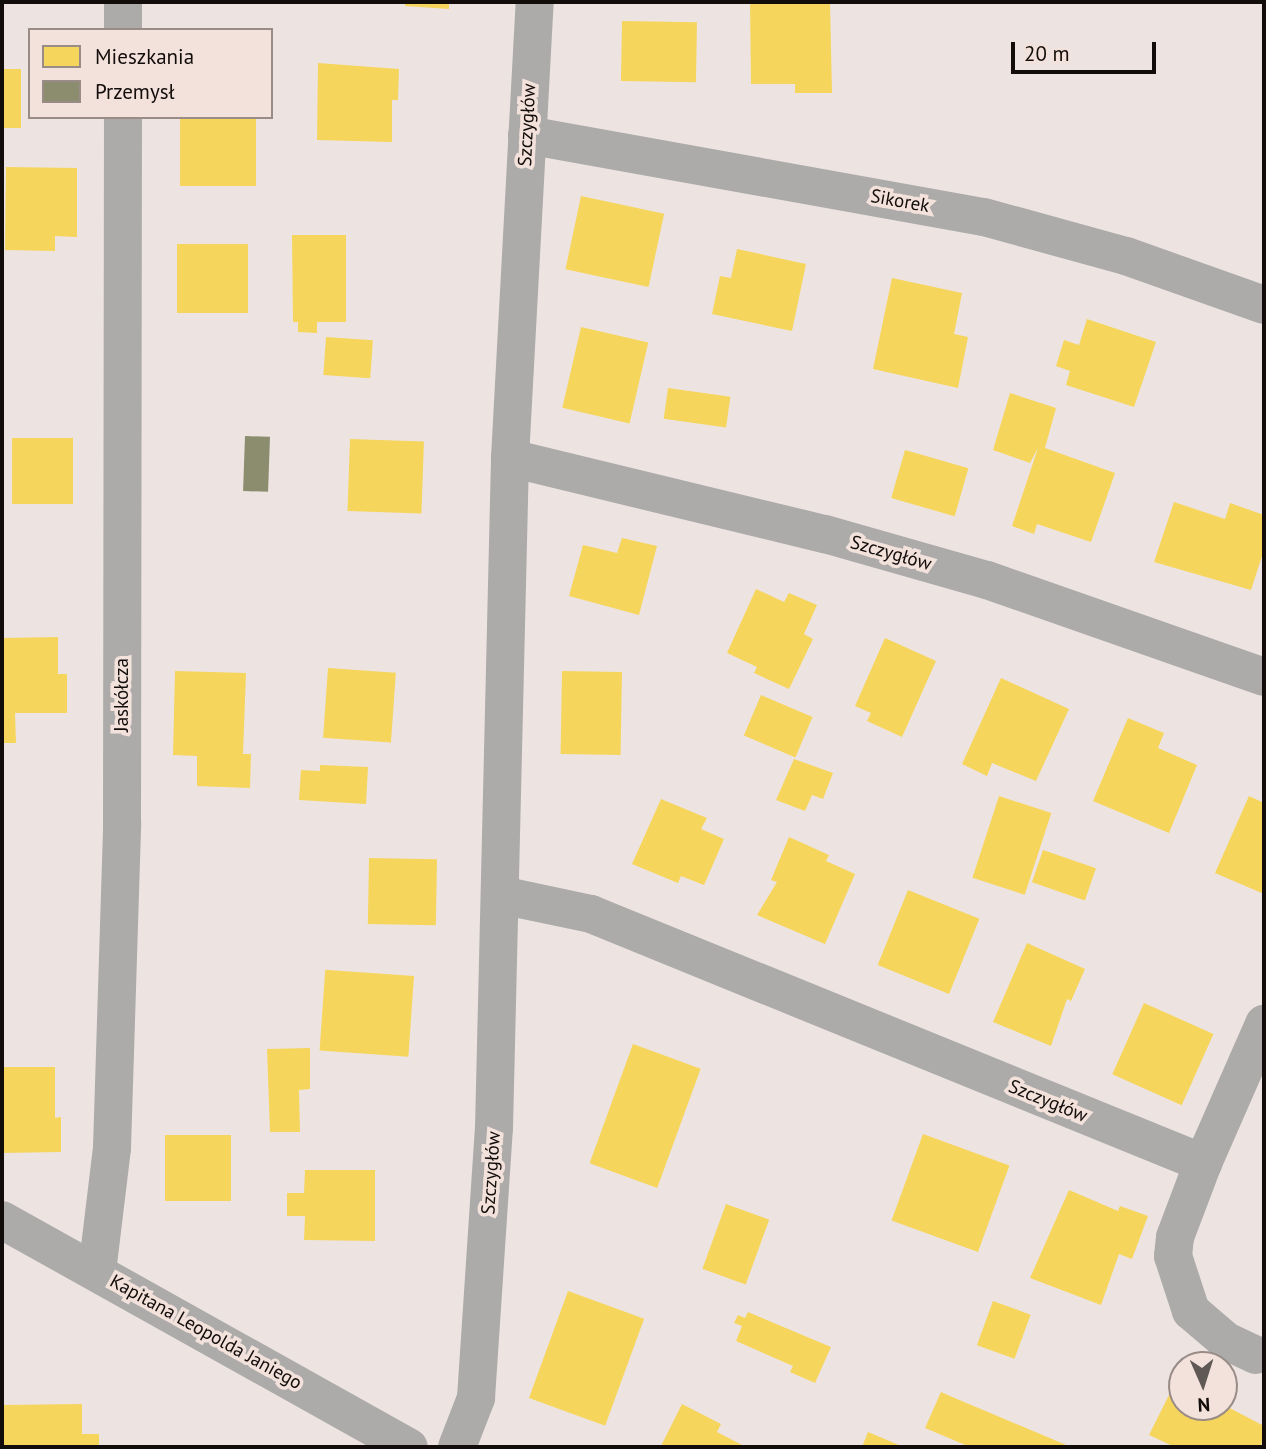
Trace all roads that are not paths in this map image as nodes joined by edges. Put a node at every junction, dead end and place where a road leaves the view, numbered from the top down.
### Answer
1 (123, 2) edge
2 (535, 2) edge
3 (123, 28) edge
4 (123, 119) edge
5 (527, 135) junction
6 (1264, 305) edge
7 (510, 458) junction
8 (1264, 677) edge
9 (501, 895) junction
10 (1264, 1024) edge
11 (1203, 1163) junction
12 (2, 1220) edge
13 (97, 1272) junction
14 (1256, 1355) dead end
15 (409, 1447) edge
16 (457, 1447) edge

1 - 3 street
2 - 5 street, Szczygłów
4 - 13 street, Jaskółcza
5 - 6 street, Sikorek
5 - 7 street, Szczygłów
7 - 8 street, Szczygłów
7 - 9 street, Szczygłów
9 - 11 street, Szczygłów
9 - 16 street, Szczygłów
10 - 11 street
11 - 14 street
12 - 13 street, Kapitana Leopolda Janiego
13 - 15 street, Kapitana Leopolda Janiego

